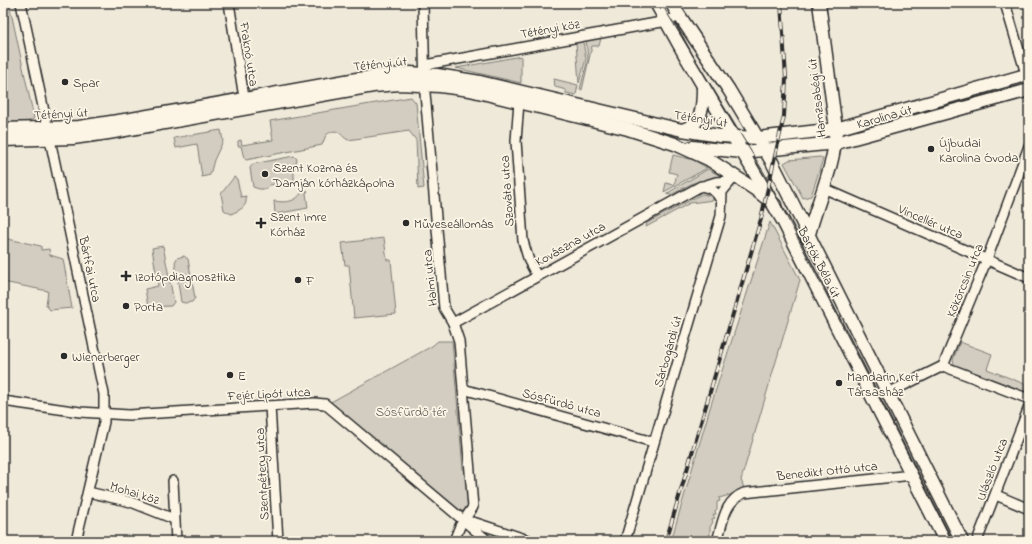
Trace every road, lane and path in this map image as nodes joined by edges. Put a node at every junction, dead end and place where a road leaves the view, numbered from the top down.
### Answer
1 (21, 3) edge
2 (229, 3) edge
3 (423, 3) edge
4 (656, 3) edge
5 (671, 3) edge
6 (820, 3) edge
7 (1005, 3) edge
8 (680, 16) junction
9 (667, 21) junction
10 (425, 74) junction
11 (1028, 78) edge
12 (702, 85) junction
13 (1029, 90) edge
14 (519, 102) junction
15 (245, 105) junction
16 (3, 129) edge
17 (836, 129) junction
18 (682, 130) junction
19 (48, 133) junction
20 (758, 138) junction
21 (3, 140) edge
22 (739, 142) junction
23 (836, 143) junction
24 (675, 144) junction
25 (1029, 146) edge
26 (761, 151) junction
27 (736, 181) junction
28 (701, 186) junction
29 (823, 188) junction
30 (721, 200) junction
31 (774, 205) junction
32 (808, 234) junction
33 (987, 259) junction
34 (805, 263) junction
35 (537, 276) junction
36 (1029, 278) edge
37 (453, 323) junction
38 (943, 366) junction
39 (463, 389) junction
40 (888, 393) junction
41 (1029, 399) edge
42 (3, 401) edge
43 (270, 406) junction
44 (1029, 407) edge
45 (104, 414) junction
46 (653, 442) junction
47 (912, 475) junction
48 (173, 481) dead end
49 (88, 492) junction
50 (996, 495) junction
51 (1029, 509) edge
52 (174, 519) junction
53 (464, 521) junction
54 (76, 541) edge
55 (176, 541) edge
56 (278, 541) edge
57 (454, 541) edge
58 (488, 541) edge
59 (531, 541) edge
60 (625, 541) edge
61 (717, 541) edge
62 (945, 541) edge
63 (962, 541) edge
64 (977, 541) edge

1 - 19 street, Bártfai utca
2 - 15 street, Fraknó utca
3 - 10 street, Halmi utca
4 - 9 main road
5 - 8 main road, Bartók Béla út
6 - 17 main road, Hamzsabégi út
7 - 11 street
8 - 9 street, Tétényi köz
8 - 20 main road, Bartók Béla út
9 - 10 street, Tétényi köz
9 - 12 main road
10 - 14 main road, Tétényi út
10 - 15 main road, Tétényi út
10 - 18 main road, Tétényi út
10 - 37 street, Halmi utca
11 - 17 main road, Karolina út
12 - 18 main road
12 - 22 main road
13 - 23 main road, Karolina út
14 - 24 main road, Tétényi út
14 - 35 street, Szováta utca
15 - 19 main road, Tétényi út
16 - 19 main road, Tétényi út
17 - 20 main road, Karolina út
17 - 23 main road, Hamzsabégi út
18 - 22 main road, Tétényi út
19 - 21 main road, Tétényi út
19 - 45 street, Bártfai utca
20 - 22 main road, Tétényi út
20 - 26 main road, Bartók Béla út
22 - 24 main road, Tétényi út
22 - 26 main road
22 - 31 main road, Bartók Béla út
23 - 26 main road, Karolina út
23 - 29 main road, Hamzsabégi út
24 - 27 main road, Tétényi út
25 - 33 street, Kökörcsin utca
26 - 32 main road, Bartók Béla út
27 - 28 street, Kovászna utca
27 - 30 street, Sárbogárdi út
27 - 31 main road, Tétényi út
28 - 30 street
28 - 35 street, Kovászna utca
29 - 32 main road, Hamzsabégi út
29 - 33 street, Vincellér utca
30 - 46 street, Sárbogárdi út
31 - 34 main road, Bartók Béla út
32 - 34 main road, Hamzsabégi út
32 - 40 main road, Bartók Béla út
33 - 36 street, Vincellér utca
33 - 38 street, Kökörcsin utca
34 - 47 main road, Bartók Béla út
35 - 37 street, Kovászna utca
37 - 39 street, Halmi utca
38 - 40 street
38 - 41 street
39 - 46 street, Sósfürdő utca
39 - 53 street, Halmi utca
40 - 63 main road, Bartók Béla út
42 - 45 street, Fejér Lipót utca
43 - 45 street, Fejér Lipót utca
43 - 53 street, Fejér Lipót utca
43 - 56 street, Szentpétery utca
44 - 50 street, Ulászló utca
45 - 49 street, Bártfai utca
46 - 60 street, Sárbogárdi út
47 - 61 street, Benedikt Ottó utca
47 - 62 main road, Bartók Béla út
48 - 52 street, Mohai köz
49 - 52 street, Mohai köz
49 - 54 street, Bártfai utca
50 - 51 street
50 - 64 street, Ulászló utca
52 - 55 street, Mohai köz
53 - 57 street, Halmi utca
53 - 58 street, Fejér Lipót utca
53 - 59 street

